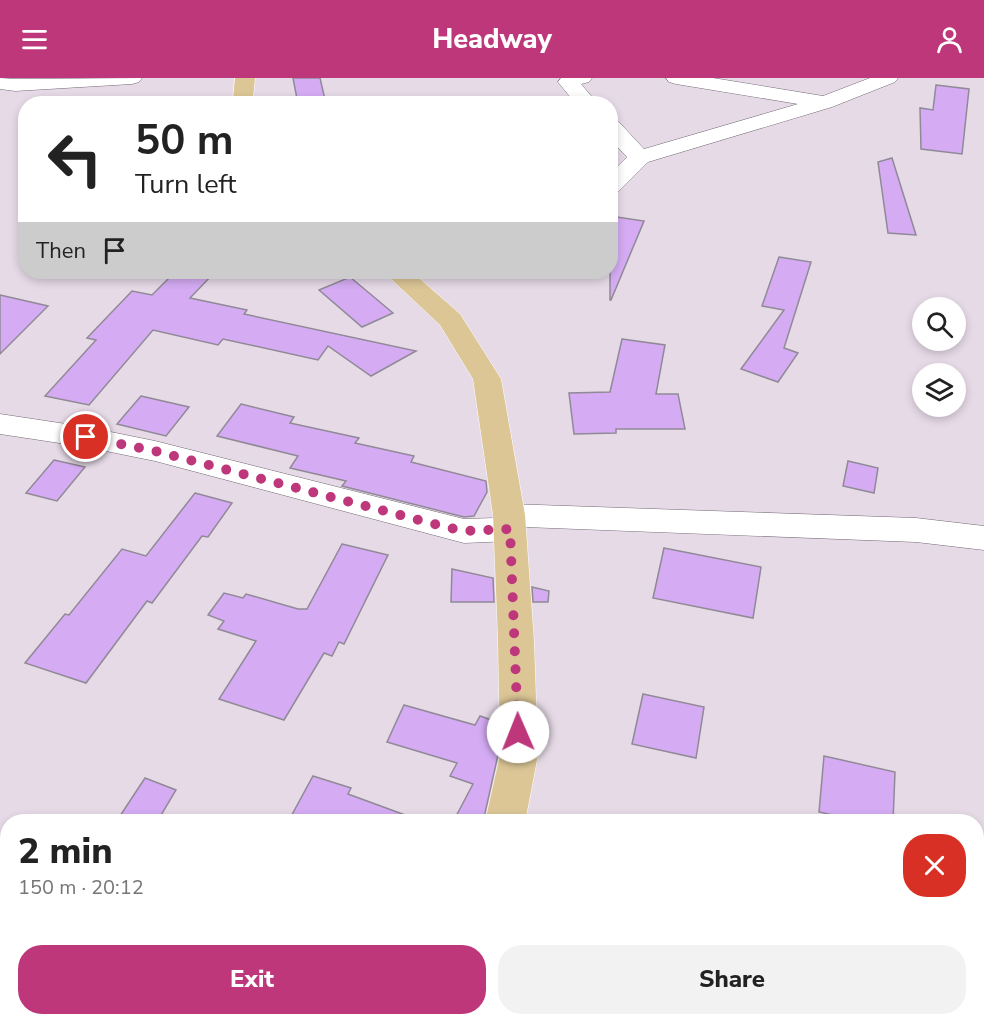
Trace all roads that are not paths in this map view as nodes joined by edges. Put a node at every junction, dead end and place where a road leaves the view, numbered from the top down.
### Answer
1 (132, 78) edge
2 (245, 78) edge
3 (582, 78) edge
4 (676, 78) edge
5 (888, 78) edge
6 (0, 83) edge
7 (243, 96) edge
8 (581, 96) edge
9 (825, 103) junction
10 (618, 134) edge
11 (640, 157) junction
12 (618, 179) edge
13 (408, 279) edge
14 (5, 431) edge
15 (510, 522) junction
16 (984, 538) edge
17 (507, 814) edge

1 - 6 street
2 - 7 main road
3 - 8 street
4 - 9 street
5 - 9 street
9 - 11 street
10 - 11 street
11 - 12 street
13 - 15 main road
14 - 15 street
15 - 16 street
15 - 17 main road

